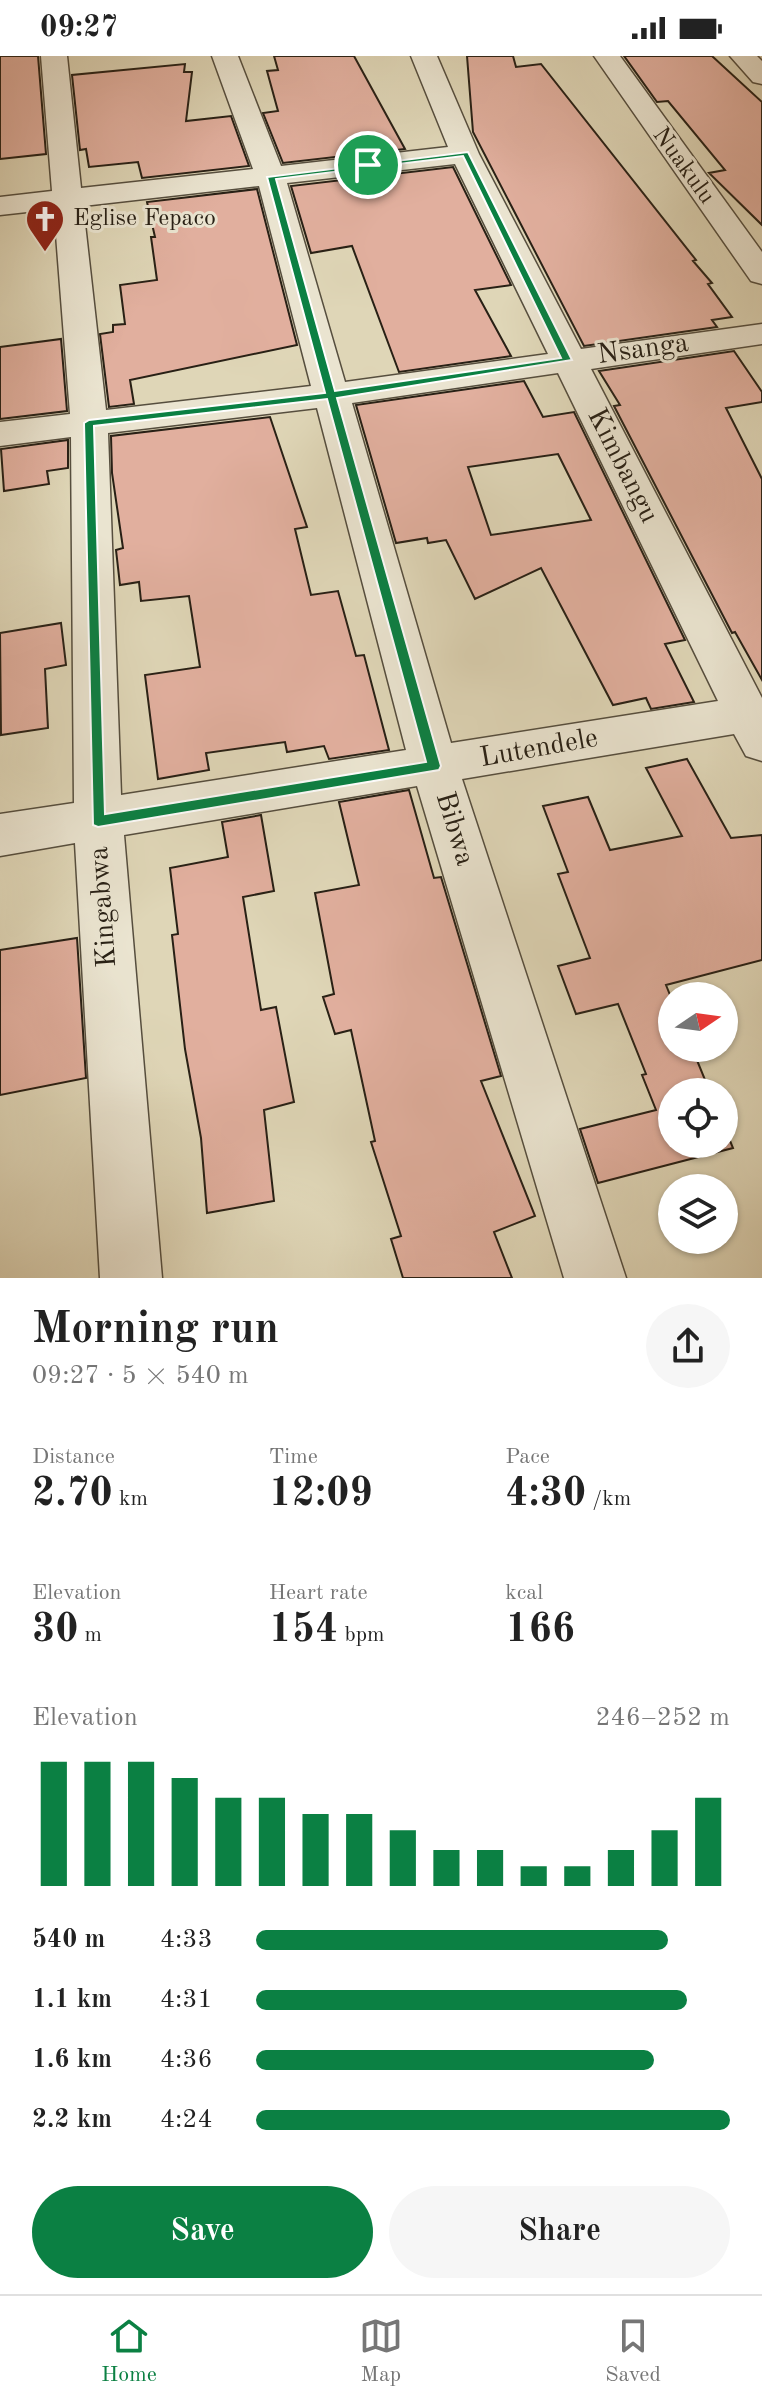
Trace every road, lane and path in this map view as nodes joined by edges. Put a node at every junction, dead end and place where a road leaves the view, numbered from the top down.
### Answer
1 (54, 56) edge
2 (225, 56) edge
3 (424, 56) edge
4 (607, 56) edge
5 (743, 56) edge
6 (762, 76) edge
7 (465, 154) junction
8 (271, 177) junction
9 (69, 200) junction
10 (0, 206) edge
11 (762, 274) edge
12 (762, 334) edge
13 (567, 360) junction
14 (331, 395) junction
15 (89, 423) junction
16 (0, 434) edge
17 (754, 729) edge
18 (434, 766) junction
19 (98, 821) junction
20 (0, 835) edge
21 (131, 1278) edge
22 (595, 1278) edge

1 - 9 street, Kingabwa
2 - 8 street, Bibwa
3 - 7 street, Kimbangu
4 - 11 street, Nuakulu
5 - 6 street
7 - 8 street
7 - 13 street, Kimbangu
8 - 9 street
8 - 14 street, Bibwa
9 - 10 street
9 - 15 street, Kingabwa
12 - 13 street, Nsanga
13 - 14 street, Nsanga
13 - 17 street, Kimbangu
14 - 15 street, Nsanga
14 - 18 street, Bibwa
15 - 16 street, Nsanga
15 - 19 street, Kingabwa
17 - 18 street, Lutendele
18 - 19 street, Lutendele
18 - 22 street, Bibwa
19 - 20 street, Lutendele
19 - 21 street, Kingabwa

